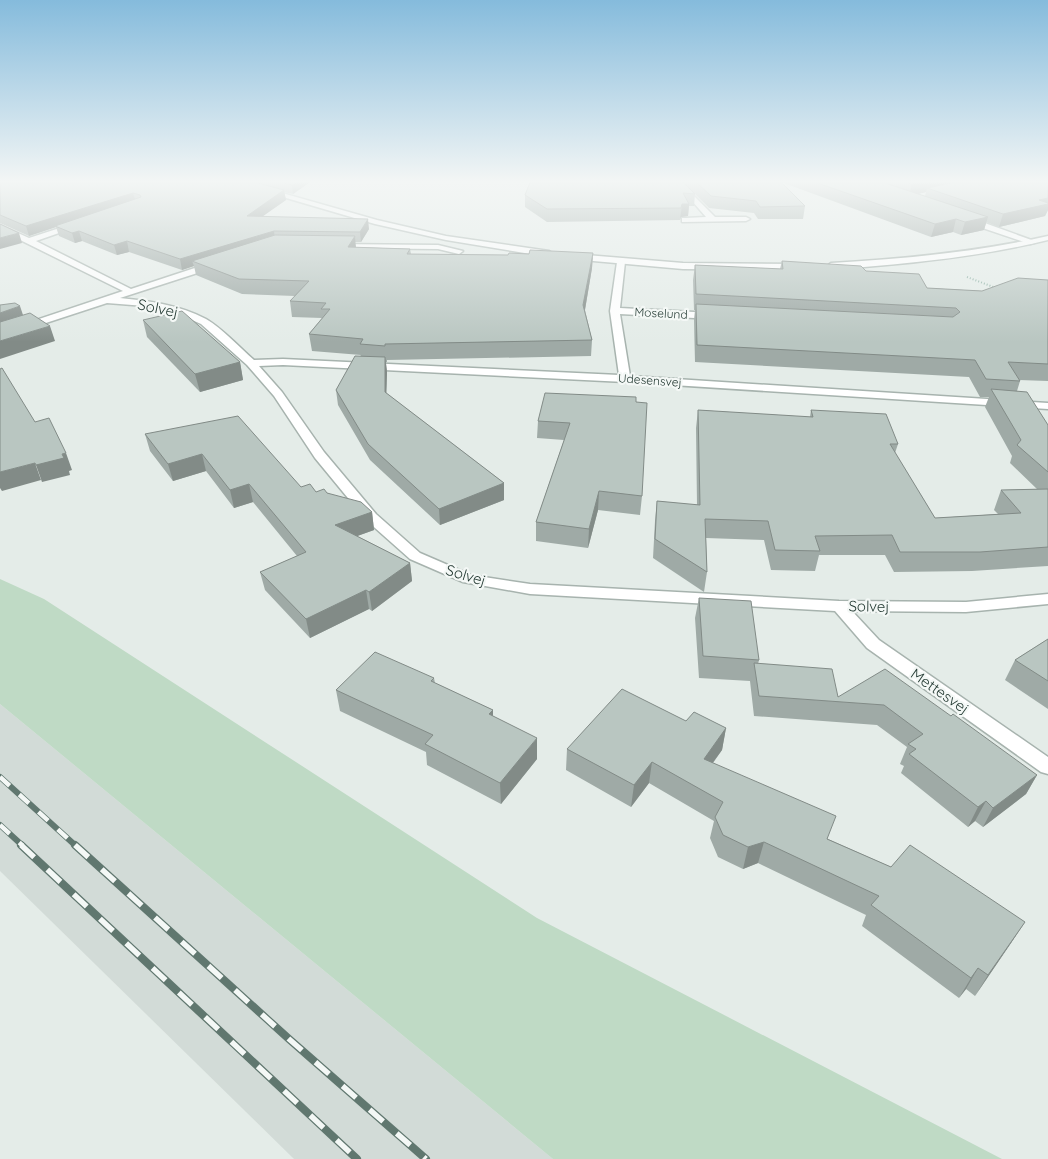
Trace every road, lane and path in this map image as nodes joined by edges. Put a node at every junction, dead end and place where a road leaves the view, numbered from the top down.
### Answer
1 (15, 234) edge
2 (50, 234) edge
3 (429, 234) edge
4 (1010, 234) edge
5 (1048, 238) edge
6 (29, 241) junction
7 (1033, 242) junction
8 (324, 246) edge
9 (459, 251) dead end
10 (221, 262) edge
11 (621, 262) junction
12 (967, 277) dead end
13 (129, 291) junction
14 (1003, 291) edge
15 (106, 300) junction
16 (615, 311) junction
17 (722, 316) edge
18 (0, 335) edge
19 (251, 363) junction
20 (625, 378) junction
21 (1048, 406) edge
22 (1048, 599) edge
23 (840, 606) junction
24 (1048, 767) edge

1 - 6 street
2 - 6 street
3 - 11 street
4 - 7 street
5 - 7 street
6 - 13 street
7 - 11 street
8 - 9 street
10 - 13 street
11 - 16 street, Moselund
12 - 14 path
13 - 15 street
15 - 18 street, Solvej
15 - 19 street, Solvej
16 - 17 street, Moselund
16 - 20 street, Moselund
19 - 20 street, Udesensvej
19 - 23 street, Solvej
20 - 21 street, Udesensvej
22 - 23 street, Solvej
23 - 24 street, Mettesvej

